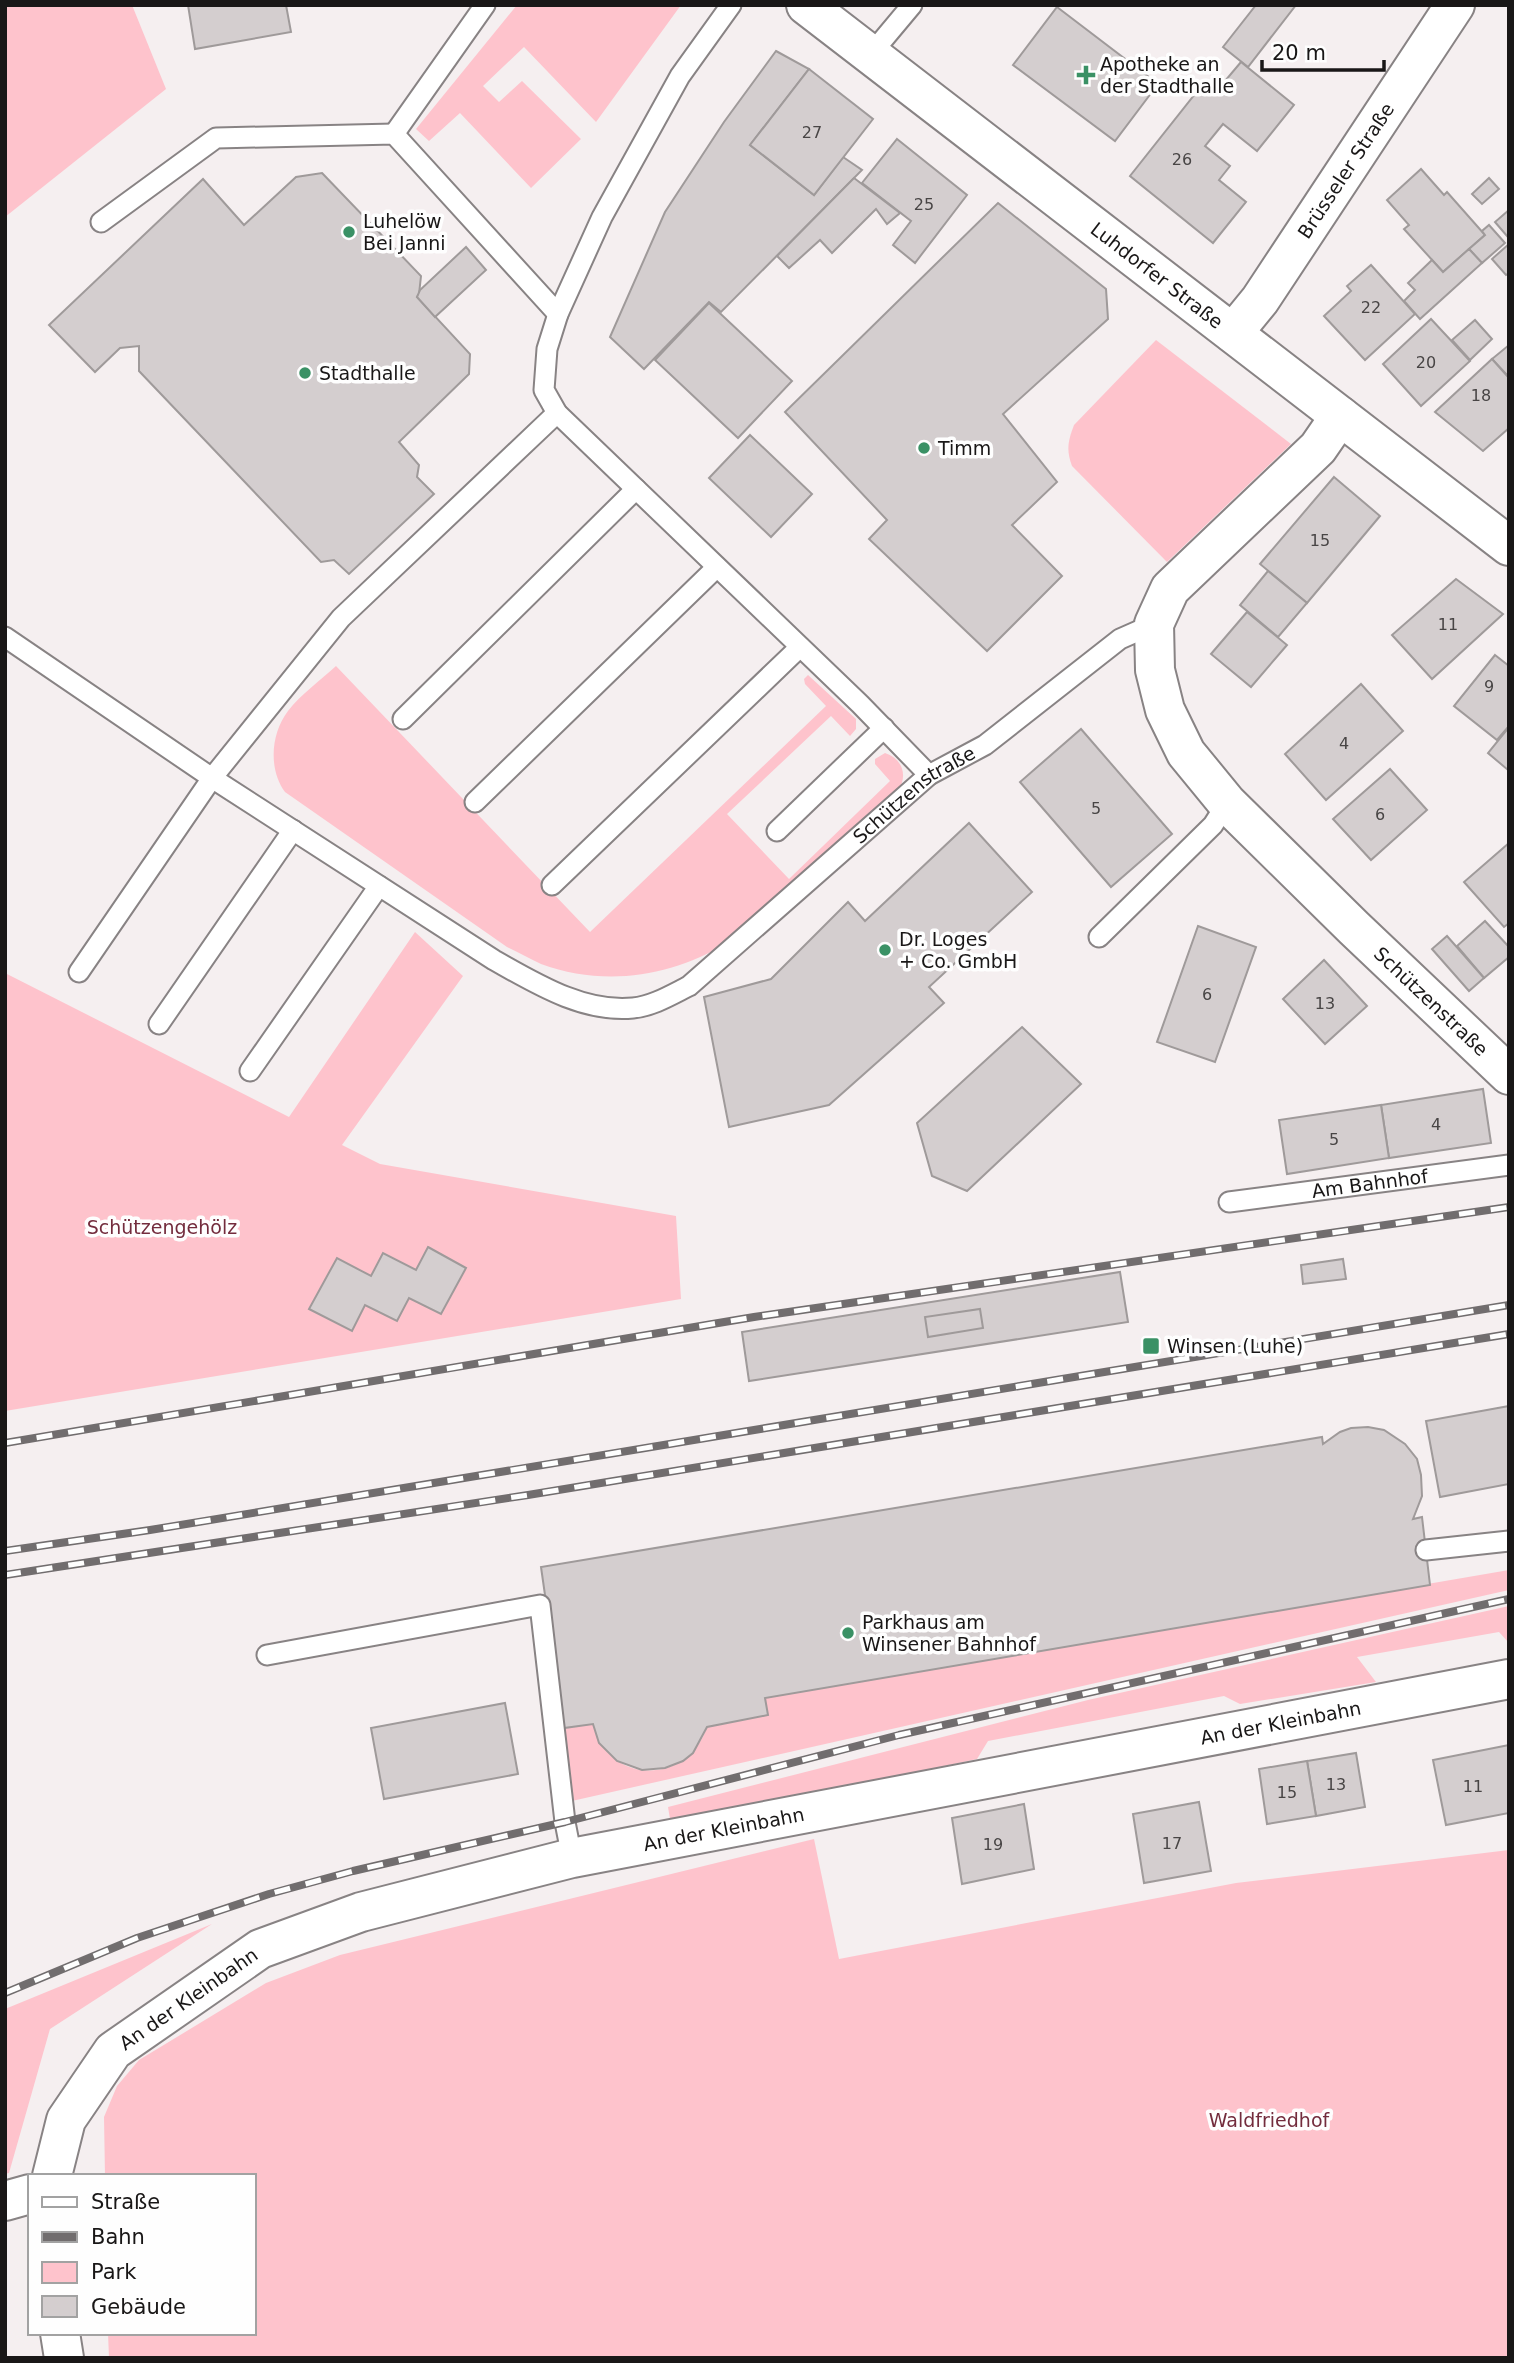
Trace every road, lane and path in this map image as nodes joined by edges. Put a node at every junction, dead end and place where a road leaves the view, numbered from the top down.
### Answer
1 (485, 5) edge
2 (731, 5) edge
3 (806, 5) edge
4 (912, 5) edge
5 (1455, 5) edge
6 (871, 54) junction
7 (394, 134) junction
8 (101, 222) dead end
9 (558, 314) junction
10 (1233, 333) junction
11 (557, 413) junction
12 (1340, 416) junction
13 (636, 489) junction
14 (1509, 546) edge
15 (717, 566) junction
16 (1154, 625) junction
17 (5, 637) edge
18 (800, 647) junction
19 (403, 719) dead end
20 (884, 728) junction
21 (929, 775) junction
22 (212, 778) junction
23 (475, 802) dead end
24 (1227, 803) junction
25 (293, 830) junction
26 (777, 831) dead end
27 (552, 885) dead end
28 (379, 886) junction
29 (1099, 937) dead end
30 (79, 971) dead end
31 (159, 1024) dead end
32 (250, 1071) dead end
33 (1509, 1075) edge
34 (1509, 1165) edge
35 (1229, 1202) dead end
36 (1509, 1541) edge
37 (1426, 1550) dead end
38 (267, 1654) dead end
39 (1509, 1679) edge
40 (572, 1858) junction
41 (52, 2174) edge
42 (28, 2195) edge
43 (5, 2201) edge
44 (60, 2335) edge
45 (64, 2358) edge

1 - 7 lane
2 - 9 lane
3 - 6 street, Luhdorfer Straße
4 - 6 lane
5 - 10 street, Brüsseler Straße
6 - 10 street, Luhdorfer Straße
7 - 8 lane
7 - 9 lane
9 - 11 lane
10 - 12 street, Luhdorfer Straße
11 - 13 lane
11 - 22 lane
12 - 14 street, Luhdorfer Straße
12 - 16 street, Schützenstraße
13 - 15 lane
13 - 19 lane
15 - 18 lane
15 - 23 lane
16 - 21 lane, Schützenstraße
16 - 24 street, Schützenstraße
17 - 22 lane, Schützenstraße
18 - 20 lane
18 - 27 lane
20 - 21 lane
20 - 26 lane
21 - 28 lane, Schützenstraße
22 - 25 lane, Schützenstraße
22 - 30 lane
24 - 29 lane
24 - 33 street, Schützenstraße
25 - 28 lane, Schützenstraße
25 - 31 lane
28 - 32 lane
34 - 35 lane, Am Bahnhof
36 - 37 lane
38 - 40 lane
39 - 40 street, An der Kleinbahn
40 - 41 street, An der Kleinbahn
42 - 43 street
44 - 45 street

